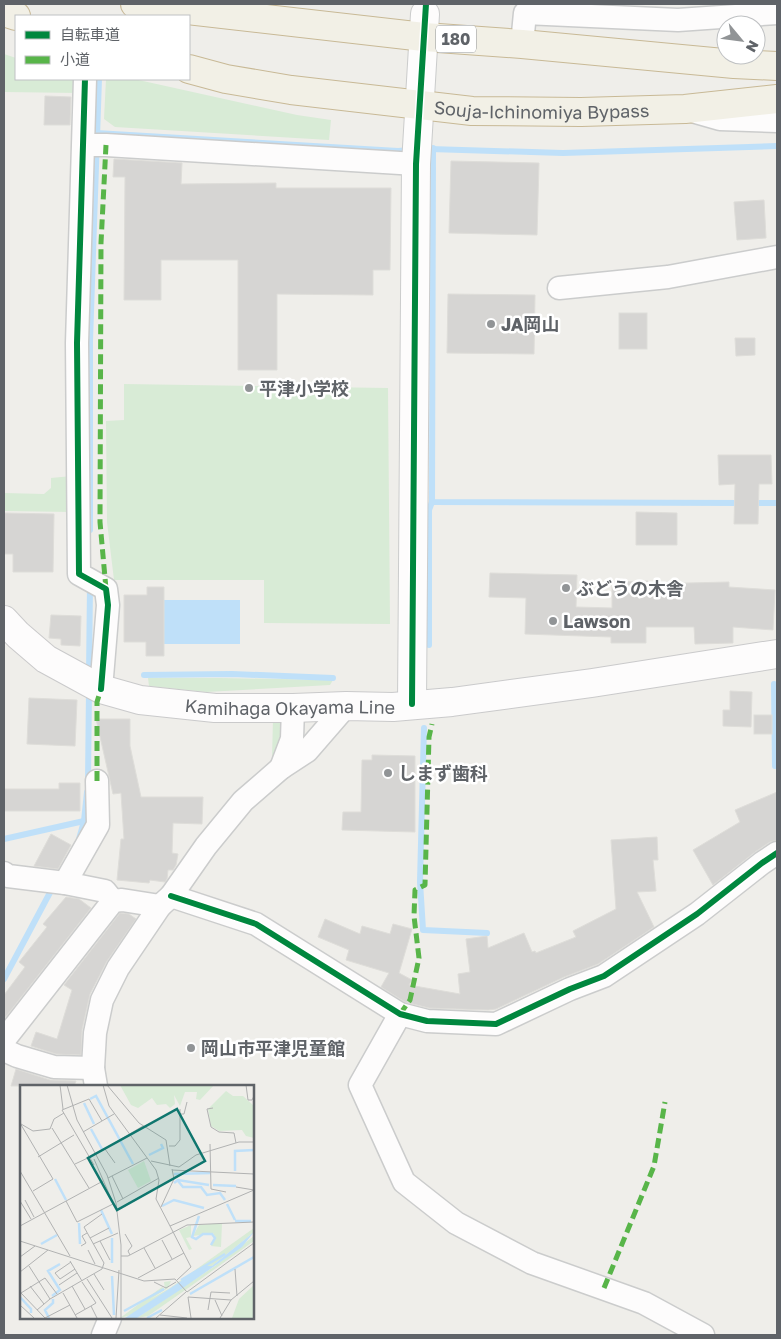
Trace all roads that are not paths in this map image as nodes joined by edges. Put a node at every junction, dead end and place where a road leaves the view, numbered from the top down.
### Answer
1 (135, 4) edge
2 (777, 13) edge
3 (425, 18) edge
4 (522, 44) junction
5 (777, 66) edge
6 (190, 69) edge
7 (86, 80) edge
8 (777, 99) edge
9 (420, 104) junction
10 (685, 109) junction
11 (777, 120) edge
12 (93, 145) junction
13 (416, 154) junction
14 (777, 257) edge
15 (559, 288) dead end
16 (4, 620) edge
17 (777, 654) edge
18 (91, 684) junction
19 (412, 704) junction
20 (346, 706) junction
21 (294, 708) junction
22 (281, 768) junction
23 (97, 781) dead end
24 (777, 853) edge
25 (4, 873) edge
26 (59, 883) junction
27 (165, 901) junction
28 (113, 902) junction
29 (400, 1014) junction
30 (4, 1040) edge
31 (4, 1050) edge
32 (94, 1077) edge
33 (110, 1319) edge
34 (103, 1335) edge
35 (703, 1335) edge

1 - 3 highway, 180
2 - 4 street
3 - 4 highway, 180
3 - 9 main road
4 - 5 highway, 180
6 - 9 highway, Souja-Ichinomiya Bypass
7 - 12 street
8 - 10 highway, Souja-Ichinomiya Bypass
9 - 10 highway, Souja-Ichinomiya Bypass
9 - 13 main road
10 - 11 street
12 - 13 street
12 - 18 street
13 - 19 main road
14 - 15 street
16 - 18 main road, Kamihaga Okayama Line
17 - 19 main road, Kamihaga Okayama Line
18 - 21 main road, Kamihaga Okayama Line
19 - 20 main road, Kamihaga Okayama Line
20 - 21 main road, Kamihaga Okayama Line
20 - 22 street
21 - 22 street
22 - 27 street
23 - 26 street
24 - 29 street
25 - 26 street
26 - 28 street
27 - 28 street
27 - 29 street
27 - 32 street
28 - 30 street
29 - 35 street
31 - 32 street
33 - 34 street

